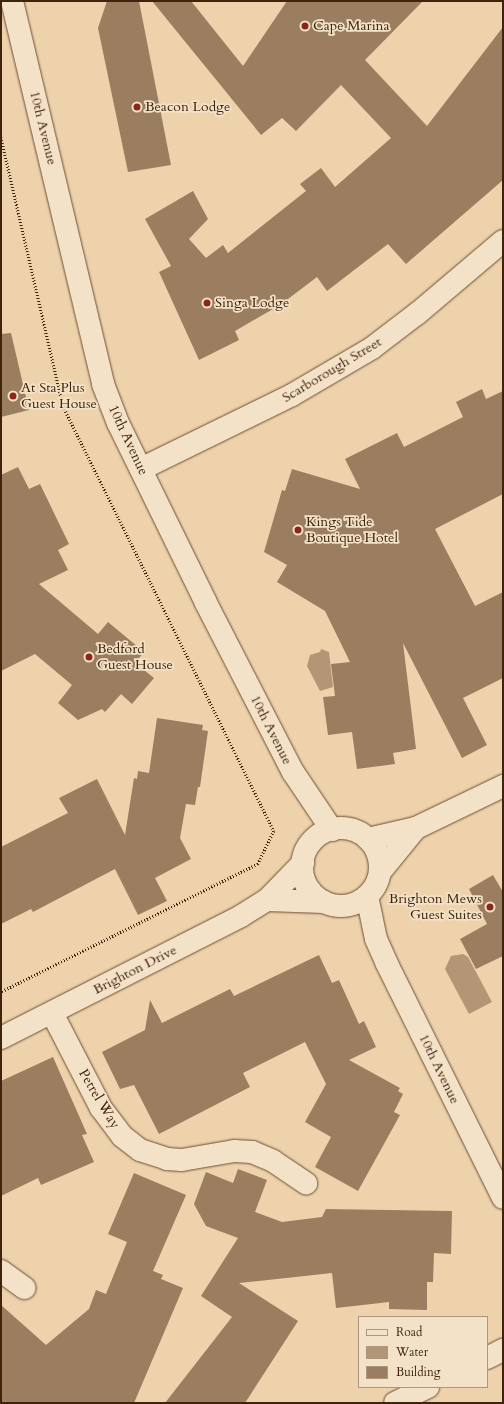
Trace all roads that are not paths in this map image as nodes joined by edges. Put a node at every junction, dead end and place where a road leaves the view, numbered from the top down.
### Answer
1 (12, 1) edge
2 (503, 241) edge
3 (141, 469) junction
4 (298, 782) junction
5 (503, 786) edge
6 (416, 828) junction
7 (332, 830) junction
8 (368, 839) junction
9 (312, 842) junction
10 (303, 864) junction
11 (380, 872) junction
12 (367, 896) junction
13 (267, 900) junction
14 (331, 904) junction
15 (376, 939) junction
16 (52, 1013) junction
17 (1, 1038) edge
18 (306, 1183) dead end
19 (503, 1198) edge
20 (1, 1271) edge
21 (24, 1288) dead end
22 (503, 1350) edge
23 (488, 1358) edge
24 (426, 1388) edge
25 (395, 1403) edge

1 - 3 street, 10th Avenue
2 - 3 street, Scarborough Street
3 - 4 street, 10th Avenue
4 - 7 street, 10th Avenue
4 - 9 street, 10th Avenue
5 - 6 street
6 - 8 street
6 - 11 street
7 - 8 street
7 - 9 street
8 - 11 street
9 - 10 street
10 - 13 street, Brighton Drive
10 - 14 street
11 - 12 street
12 - 14 street
12 - 15 street, 10th Avenue
13 - 14 street, Brighton Drive
13 - 16 street, Brighton Drive
14 - 15 street, 10th Avenue
15 - 19 street, 10th Avenue
16 - 17 street, Brighton Drive
16 - 18 street, Petrel Way
20 - 21 street
22 - 23 street
24 - 25 street

